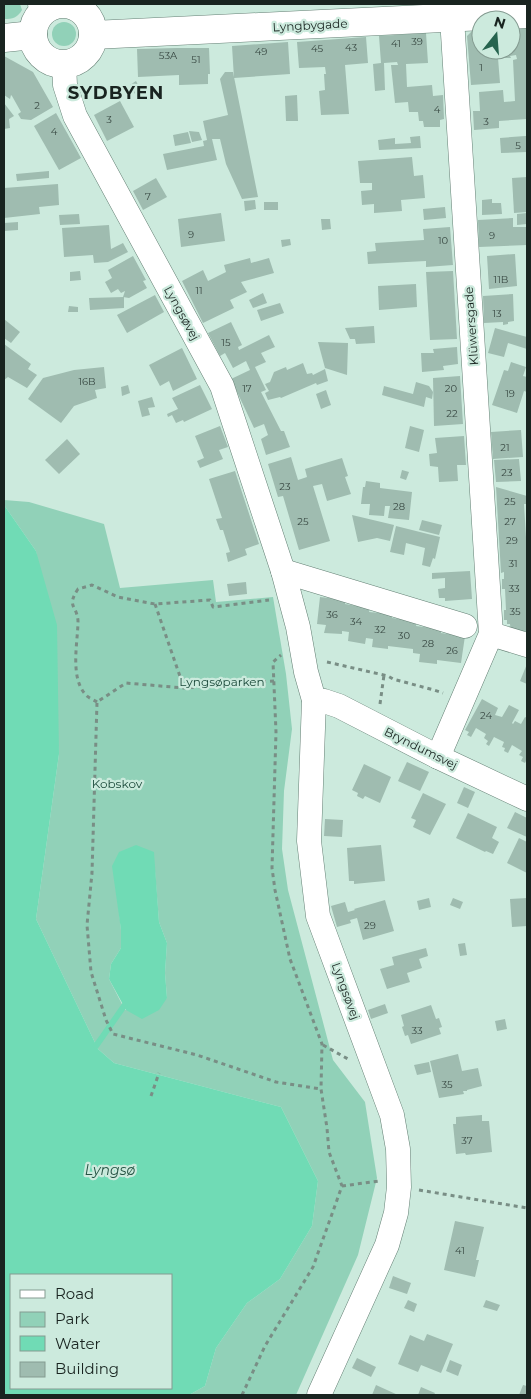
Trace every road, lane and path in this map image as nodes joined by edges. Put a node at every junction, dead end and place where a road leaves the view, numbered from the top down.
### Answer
1 (80, 6) edge
2 (43, 7) edge
3 (527, 14) edge
4 (452, 18) junction
5 (33, 35) junction
6 (93, 36) junction
7 (4, 38) edge
8 (64, 64) junction
9 (283, 571) junction
10 (290, 598) junction
11 (155, 604) junction
12 (465, 626) dead end
13 (491, 634) junction
14 (527, 645) edge
15 (301, 648) junction
16 (331, 663) dead end
17 (274, 681) junction
18 (184, 688) junction
19 (463, 698) junction
20 (314, 700) junction
21 (97, 702) junction
22 (438, 757) junction
23 (527, 799) edge
24 (159, 1073) dead end
25 (321, 1089) junction
26 (151, 1096) dead end
27 (398, 1183) junction
28 (342, 1186) junction
29 (527, 1208) edge
30 (242, 1395) edge
31 (318, 1395) edge

1 - 2 street
1 - 6 street
2 - 5 street
3 - 4 street, Lyngbygade
4 - 6 street, Lyngbygade
4 - 13 street, Klüwersgade
5 - 7 street
5 - 8 street
6 - 8 street
8 - 9 street, Lyngsøvej
9 - 10 street, Lyngsøvej
9 - 12 street
10 - 11 path
10 - 15 street, Lyngsøvej
11 - 18 path
11 - 21 path
13 - 14 street
13 - 19 street, Klüwersgade
15 - 17 path
15 - 20 street, Lyngsøvej
16 - 19 path
17 - 18 path
17 - 25 path
18 - 21 path
19 - 22 street, Klüwersgade
20 - 22 street, Bryndumsvej
20 - 27 street, Lyngsøvej
21 - 25 path
22 - 23 street, Bryndumsvej
24 - 26 path
25 - 28 path
27 - 28 path
27 - 29 path
27 - 31 street, Lyngsøvej
28 - 30 path

